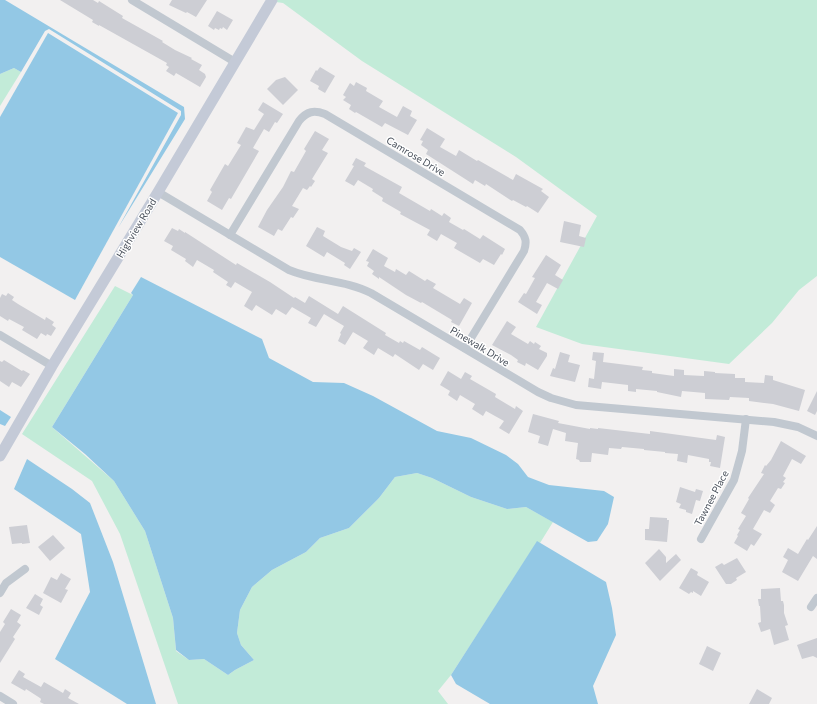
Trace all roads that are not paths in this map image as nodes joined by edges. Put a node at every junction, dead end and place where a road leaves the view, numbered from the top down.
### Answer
1 (132, 0) edge
2 (272, 0) edge
3 (235, 62) junction
4 (158, 192) junction
5 (230, 235) junction
6 (0, 335) edge
7 (465, 348) junction
8 (52, 366) junction
9 (746, 419) junction
10 (817, 436) edge
11 (0, 456) edge
12 (701, 539) dead end
13 (24, 569) dead end
14 (0, 593) edge
15 (817, 598) edge
16 (811, 607) dead end
17 (0, 696) edge
18 (13, 704) edge

1 - 3 street
2 - 3 street, Highview Road
3 - 4 street, Highview Road
4 - 5 street, Pinewalk Drive
4 - 8 street, Highview Road
5 - 7 street, Pinewalk Drive
5 - 7 street, Camrose Drive
6 - 8 street
7 - 9 street, Pinewalk Drive
8 - 11 street, Highview Road
9 - 10 street, Pinewalk Drive
9 - 12 street, Tawnee Place
13 - 14 street
15 - 16 street
17 - 18 street

